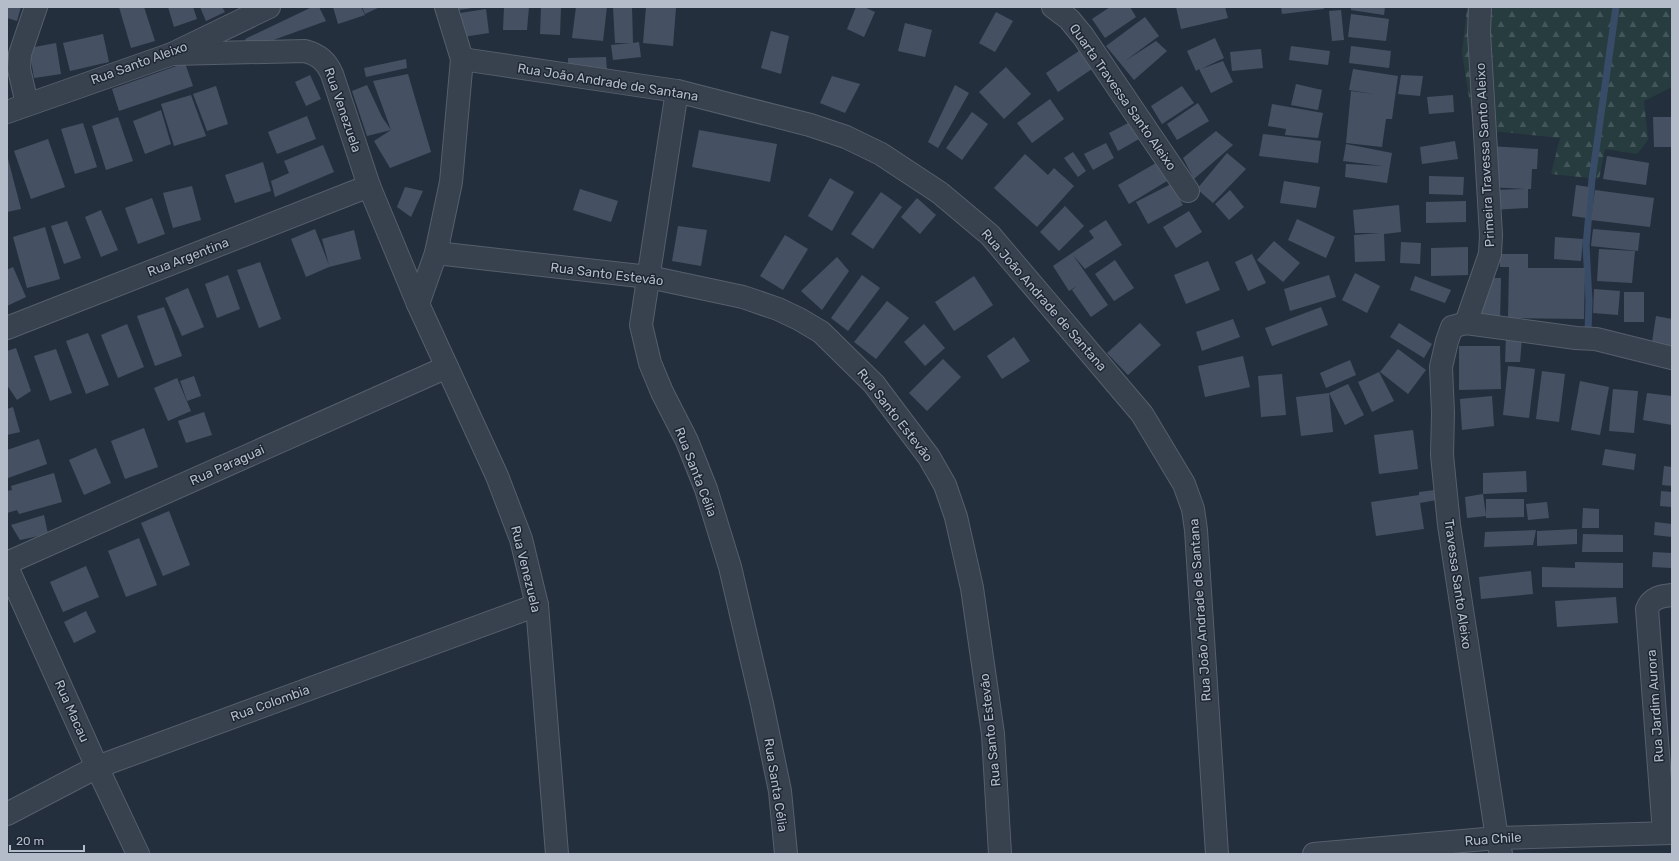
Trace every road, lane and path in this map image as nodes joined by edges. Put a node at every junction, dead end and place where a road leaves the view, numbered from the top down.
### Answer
1 (36, 7) edge
2 (269, 7) edge
3 (446, 7) edge
4 (1054, 7) edge
5 (1480, 7) edge
6 (172, 54) junction
7 (462, 59) junction
8 (677, 91) junction
9 (17, 108) edge
10 (369, 186) junction
11 (1188, 192) dead end
12 (436, 253) junction
13 (649, 277) junction
14 (418, 304) junction
15 (1466, 324) junction
16 (7, 328) edge
17 (1672, 358) edge
18 (447, 367) junction
19 (7, 563) edge
20 (7, 566) edge
21 (1672, 595) edge
22 (537, 605) junction
23 (97, 767) junction
24 (7, 814) edge
25 (1668, 833) edge
26 (1499, 846) edge
27 (138, 854) edge
28 (557, 854) edge
29 (786, 854) edge
30 (1000, 854) edge
31 (1216, 854) edge
32 (1314, 854) edge

1 - 9 street
2 - 6 street, Rua Santo Aleixo
3 - 7 street
4 - 11 street, Quarta Travessa Santo Aleixo
5 - 15 street, Primeira Travessa Santo Aleixo
6 - 9 street, Rua Santo Aleixo
6 - 10 street, Rua Venezuela
7 - 8 street, Rua João Andrade de Santana
7 - 12 street
8 - 13 street, Rua Santa Célia
8 - 31 street, Rua João Andrade de Santana
10 - 14 street, Rua Venezuela
10 - 16 street, Rua Argentina
12 - 13 street, Rua Santo Estevão
12 - 14 street
13 - 29 street, Rua Santa Célia
13 - 30 street, Rua Santo Estevão
14 - 18 street, Rua Venezuela
15 - 17 street
15 - 26 street, Travessa Santo Aleixo
18 - 19 street, Rua Paraguai
18 - 22 street, Rua Venezuela
20 - 23 street, Rua Macau
21 - 25 street, Rua Jardim Aurora
22 - 23 street, Rua Colombia
22 - 28 street, Rua Venezuela
23 - 24 street, Rua Colombia
23 - 27 street, Rua Macau
25 - 26 street, Rua Chile
26 - 32 street, Rua Chile

